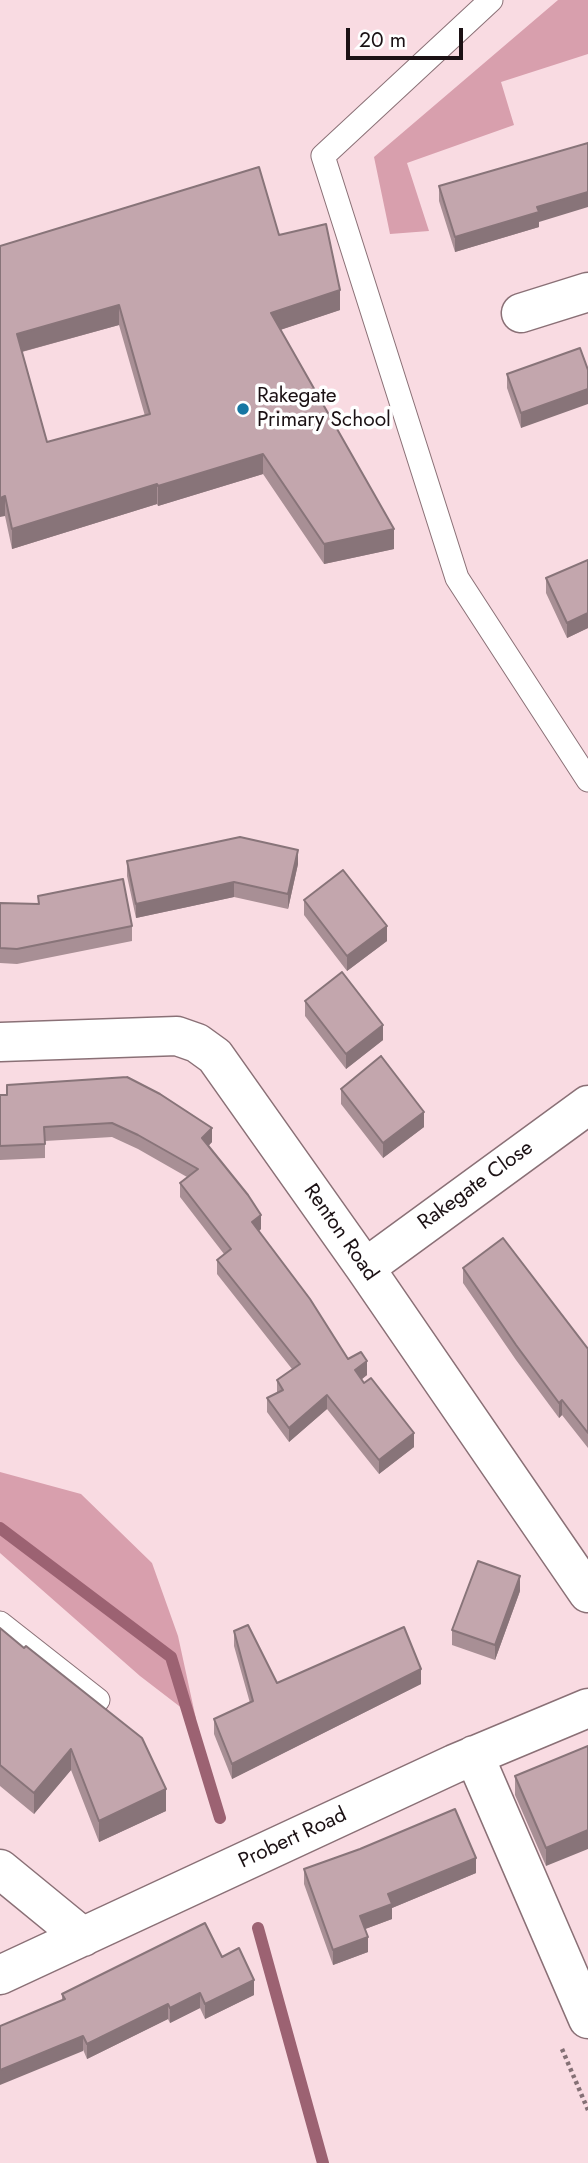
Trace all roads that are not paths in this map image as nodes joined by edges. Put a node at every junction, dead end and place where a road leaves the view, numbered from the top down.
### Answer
1 (491, 0) edge
2 (588, 292) edge
3 (521, 313) dead end
4 (588, 780) edge
5 (0, 1042) edge
6 (588, 1105) edge
7 (365, 1268) junction
8 (588, 1593) edge
9 (0, 1623) edge
10 (98, 1700) edge
11 (588, 1708) edge
12 (474, 1755) junction
13 (0, 1869) edge
14 (83, 1937) junction
15 (0, 1975) edge
16 (588, 2019) edge

1 - 4 lane
2 - 3 street
5 - 7 street, Renton Road
6 - 7 street, Rakegate Close
7 - 8 street, Renton Road
9 - 10 lane
11 - 12 street, Probert Road
12 - 14 street, Probert Road
12 - 16 street
13 - 14 street
14 - 15 street, Probert Road

